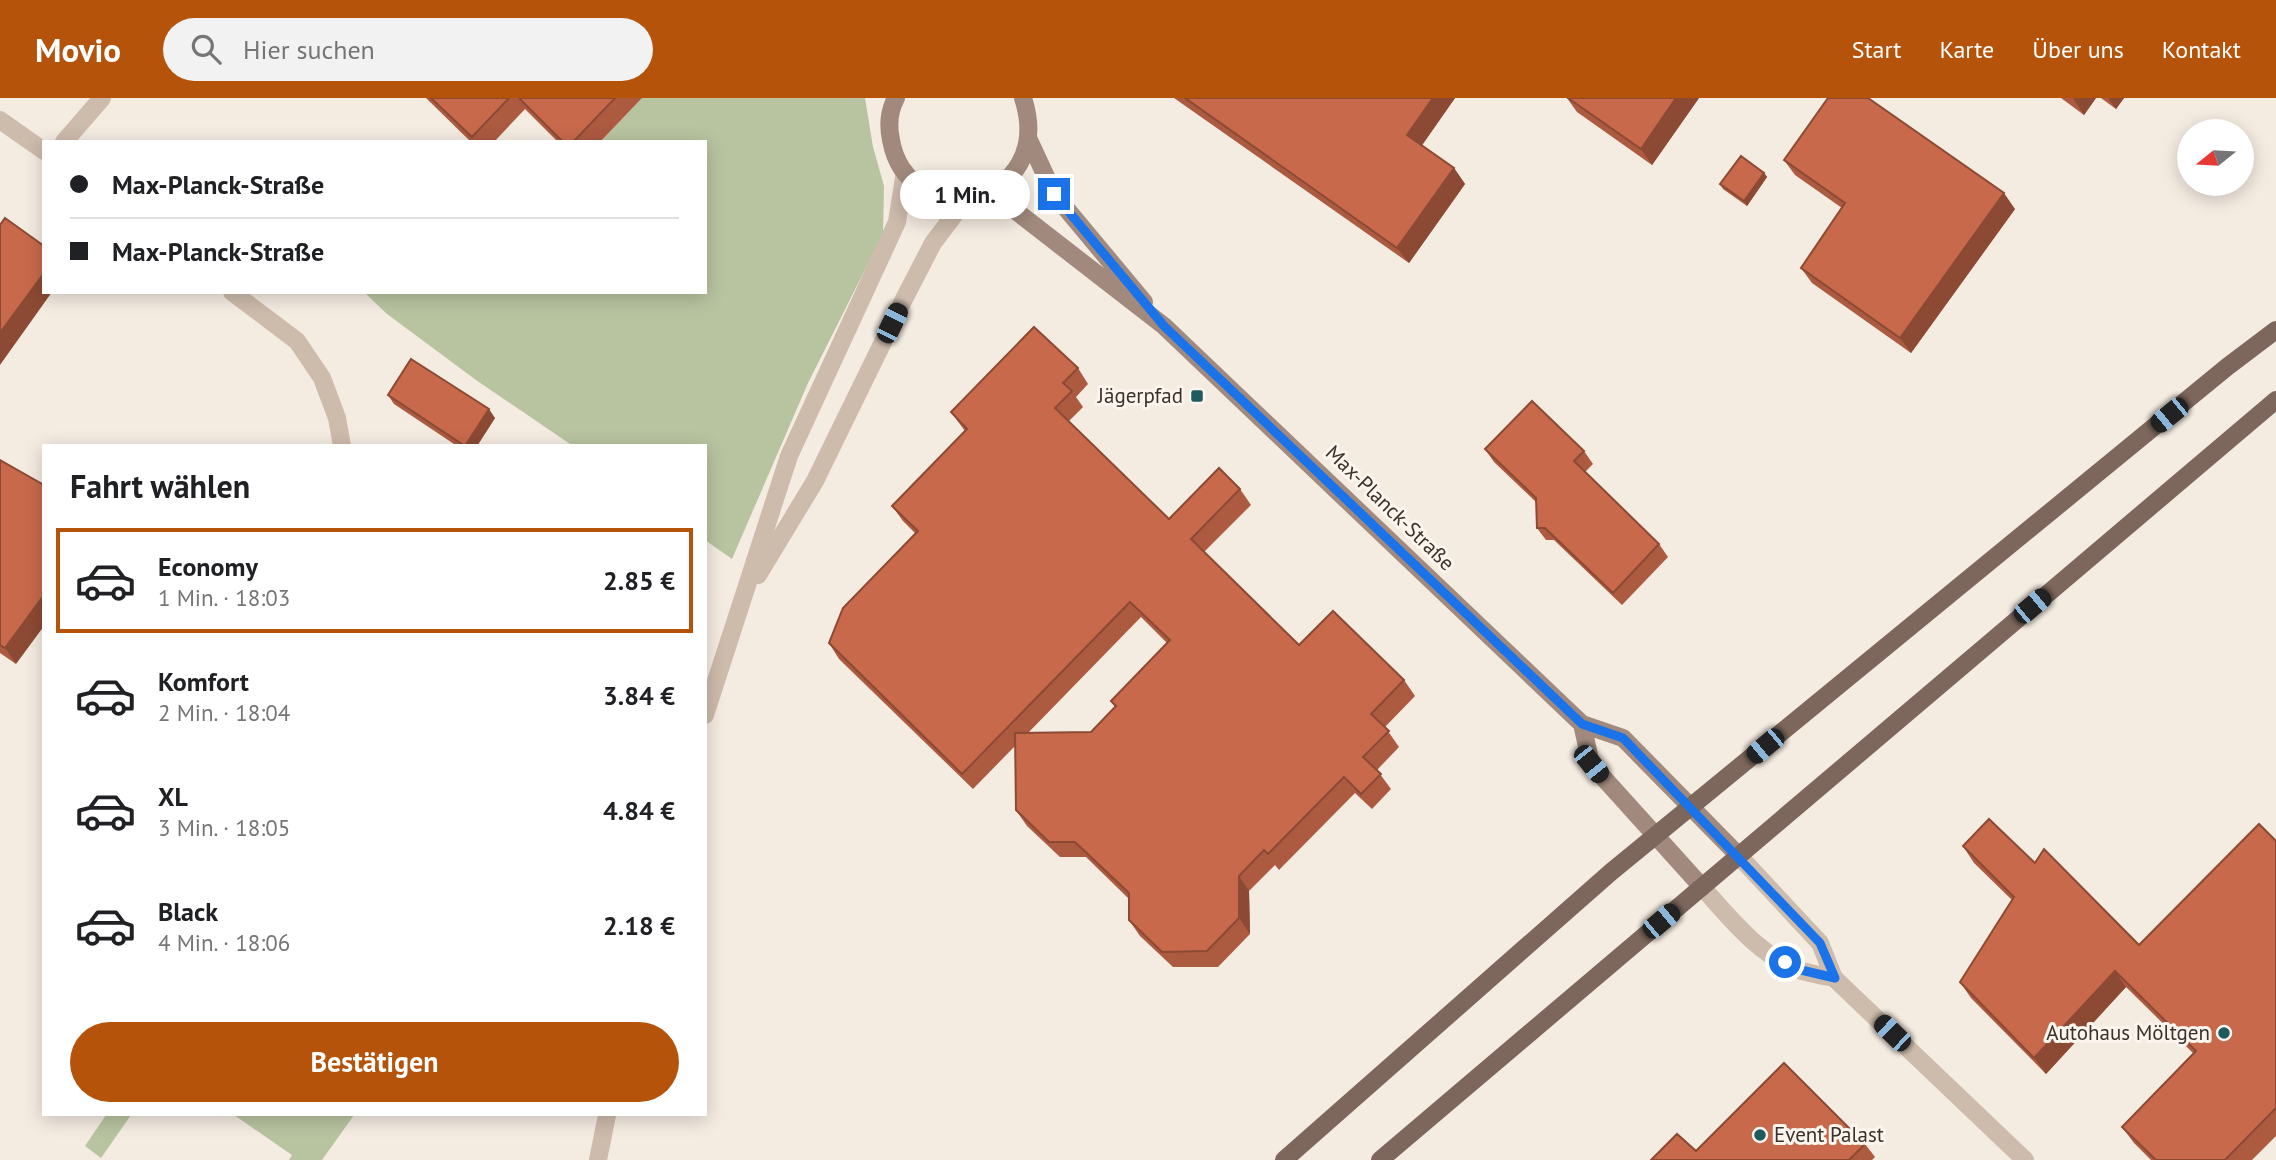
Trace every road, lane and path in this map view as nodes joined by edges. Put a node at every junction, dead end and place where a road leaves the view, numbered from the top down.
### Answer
1 (102, 98) edge
2 (1023, 98) edge
3 (1034, 98) edge
4 (892, 101) edge
5 (1029, 117) junction
6 (0, 120) edge
7 (66, 140) edge
8 (1029, 140) junction
9 (42, 150) edge
10 (905, 172) junction
11 (975, 196) junction
12 (235, 294) edge
13 (1164, 326) junction
14 (2276, 330) edge
15 (2276, 400) edge
16 (342, 444) edge
17 (742, 602) junction
18 (707, 709) edge
19 (1582, 724) junction
20 (1691, 807) junction
21 (1656, 836) junction
22 (1738, 855) junction
23 (1702, 887) junction
24 (1835, 978) junction
25 (607, 1116) edge
26 (598, 1160) edge
27 (1284, 1160) edge
28 (1380, 1160) edge
29 (2025, 1160) edge

1 - 7 street
2 - 5 main road
3 - 5 main road
4 - 10 main road
5 - 8 main road
6 - 9 street
8 - 11 main road
8 - 13 main road, Max-Planck-Straße
10 - 11 main road, Max-Planck-Straße
10 - 17 street
11 - 13 main road, Max-Planck-Straße
11 - 17 street
12 - 16 street
13 - 19 main road, Max-Planck-Straße
14 - 20 main road
15 - 22 main road
17 - 18 street
19 - 20 main road, Max-Planck-Straße
19 - 21 main road
20 - 21 main road
20 - 22 main road, Max-Planck-Straße
21 - 23 main road
21 - 27 main road
22 - 23 main road
22 - 24 street, Max-Planck-Straße
23 - 24 street
23 - 28 main road
24 - 29 street, Max-Planck-Straße
25 - 26 street

